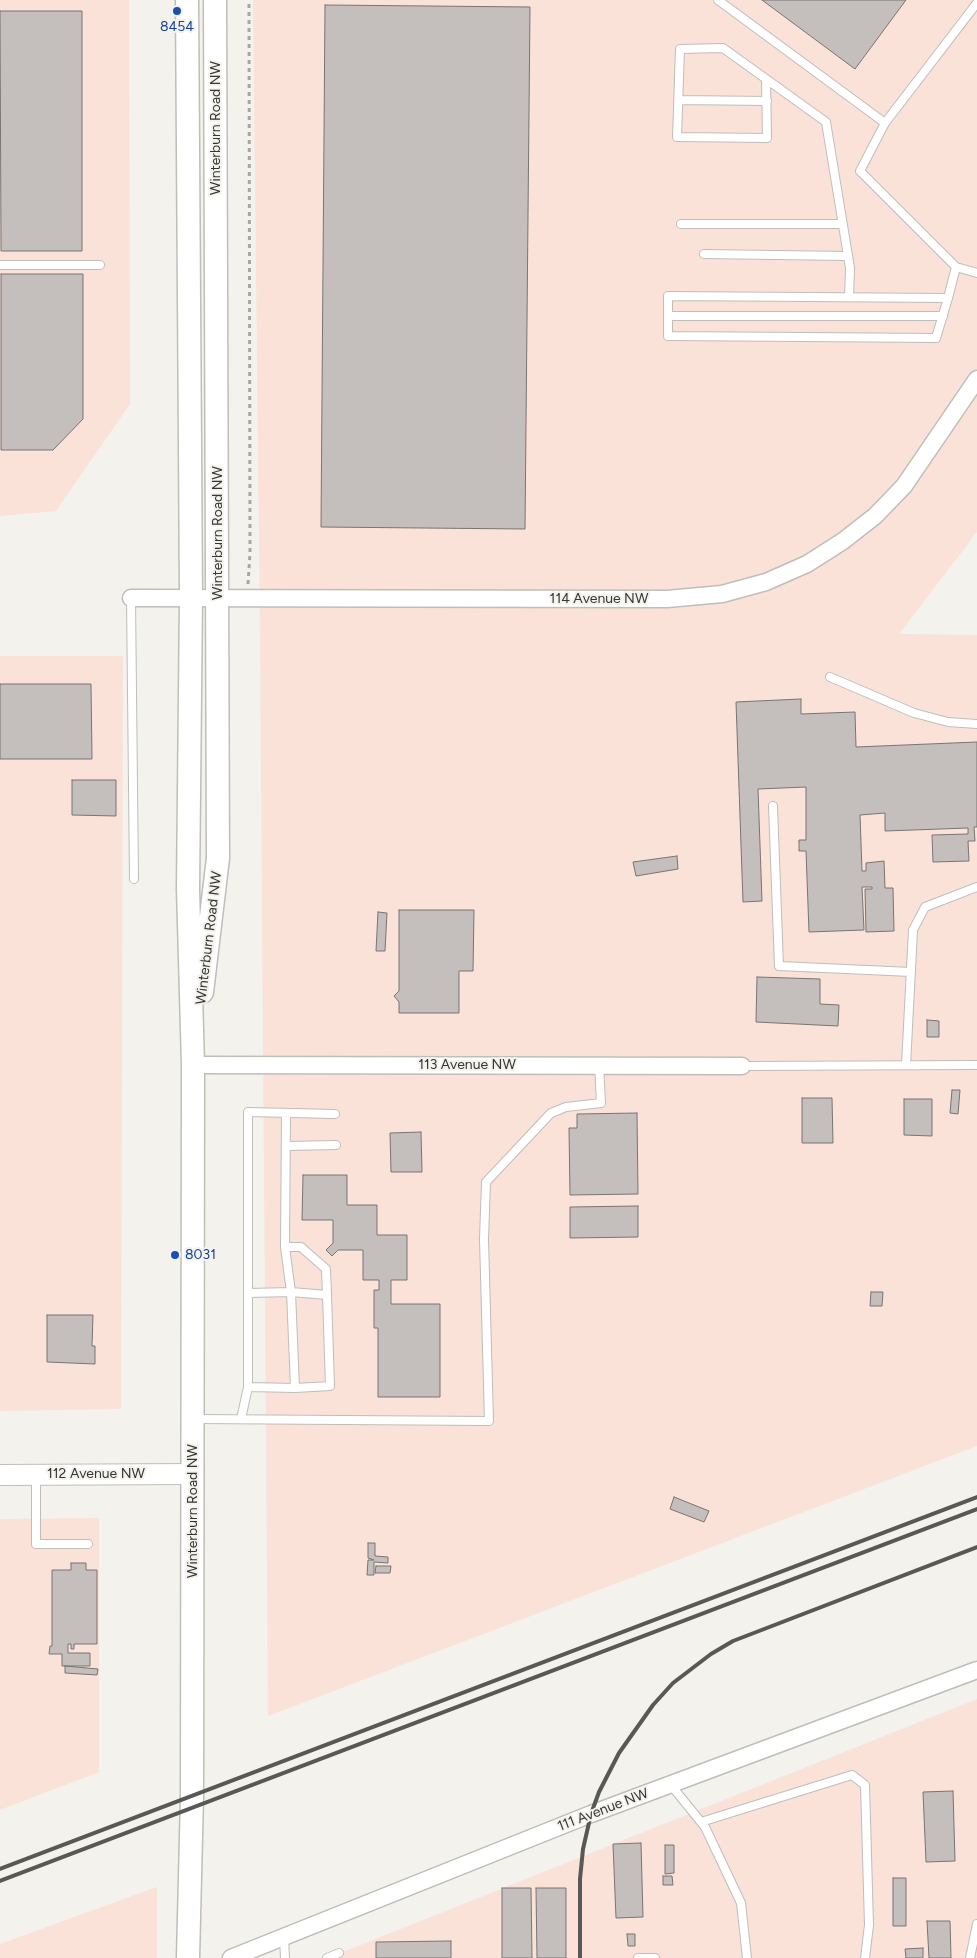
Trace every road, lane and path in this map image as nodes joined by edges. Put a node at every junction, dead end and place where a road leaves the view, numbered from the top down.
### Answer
1 (187, 0) edge
2 (215, 0) edge
3 (249, 0) edge
4 (718, 0) edge
5 (977, 3) edge
6 (766, 80) junction
7 (679, 100) junction
8 (767, 101) junction
9 (885, 124) junction
10 (682, 224) dead end
11 (842, 224) junction
12 (704, 254) dead end
13 (848, 256) junction
14 (0, 265) edge
15 (100, 265) dead end
16 (956, 267) junction
17 (977, 273) edge
18 (849, 297) junction
19 (948, 298) junction
20 (668, 316) junction
21 (943, 316) junction
22 (977, 379) edge
23 (191, 597) junction
24 (132, 598) joint
25 (219, 598) junction
26 (248, 598) junction
27 (830, 677) dead end
28 (977, 724) edge
29 (773, 806) dead end
30 (134, 879) dead end
31 (977, 887) edge
32 (910, 972) junction
33 (193, 1065) junction
34 (977, 1065) edge
35 (599, 1066) junction
36 (742, 1066) joint
37 (906, 1066) junction
38 (286, 1113) junction
39 (335, 1114) dead end
40 (286, 1146) junction
41 (336, 1146) dead end
42 (285, 1247) junction
43 (291, 1292) junction
44 (249, 1293) junction
45 (327, 1295) junction
46 (248, 1387) junction
47 (295, 1388) junction
48 (193, 1419) junction
49 (241, 1419) junction
50 (193, 1474) junction
51 (0, 1475) edge
52 (36, 1475) junction
53 (88, 1544) dead end
54 (977, 1670) edge
55 (670, 1784) junction
56 (701, 1822) junction
57 (977, 1924) edge
58 (976, 1937) edge
59 (284, 1938) junction
60 (339, 1953) dead end
61 (188, 1958) edge
62 (231, 1958) edge
63 (285, 1958) edge
64 (327, 1958) edge
65 (638, 1958) edge
66 (655, 1958) edge
67 (748, 1958) edge
68 (865, 1958) edge
69 (970, 1958) edge

1 - 23 main road, Winterburn Road NW
2 - 25 main road, Winterburn Road NW
3 - 26 path
4 - 9 lane
5 - 9 lane
6 - 7 lane
6 - 8 lane
6 - 11 lane
7 - 8 lane
7 - 8 lane
9 - 16 lane
10 - 11 lane
11 - 13 lane
12 - 13 lane
13 - 18 lane
14 - 15 lane
16 - 17 lane
16 - 19 lane
18 - 19 lane
18 - 20 lane
19 - 21 lane
20 - 21 lane
20 - 21 lane
22 - 26 street, 114 Avenue NW
23 - 24 street, 114 Avenue NW
23 - 25 street, 114 Avenue NW
23 - 33 main road, Winterburn Road NW
24 - 30 lane
25 - 26 street, 114 Avenue NW
25 - 33 main road, Winterburn Road NW
27 - 28 lane
29 - 32 lane
31 - 32 lane
32 - 37 lane
33 - 35 street, 113 Avenue NW
33 - 48 main road, Winterburn Road NW
34 - 37 lane
35 - 36 street, 113 Avenue NW
35 - 49 lane
36 - 37 lane
38 - 39 lane
38 - 40 lane
38 - 44 lane
40 - 41 lane
40 - 42 lane
42 - 43 lane
42 - 45 lane
43 - 44 lane
43 - 45 lane
43 - 47 lane
44 - 46 lane
45 - 47 lane
46 - 47 lane
46 - 49 lane
48 - 49 lane
48 - 50 main road, Winterburn Road NW
50 - 52 street, 112 Avenue NW
50 - 61 main road, Winterburn Road NW
51 - 52 street, 112 Avenue NW
52 - 53 lane
54 - 55 street, 111 Avenue NW
55 - 56 lane
55 - 59 street, 111 Avenue NW
56 - 67 lane
56 - 68 lane
57 - 58 lane
58 - 69 lane
59 - 62 street, 111 Avenue NW
59 - 63 lane
60 - 64 lane
65 - 66 lane

